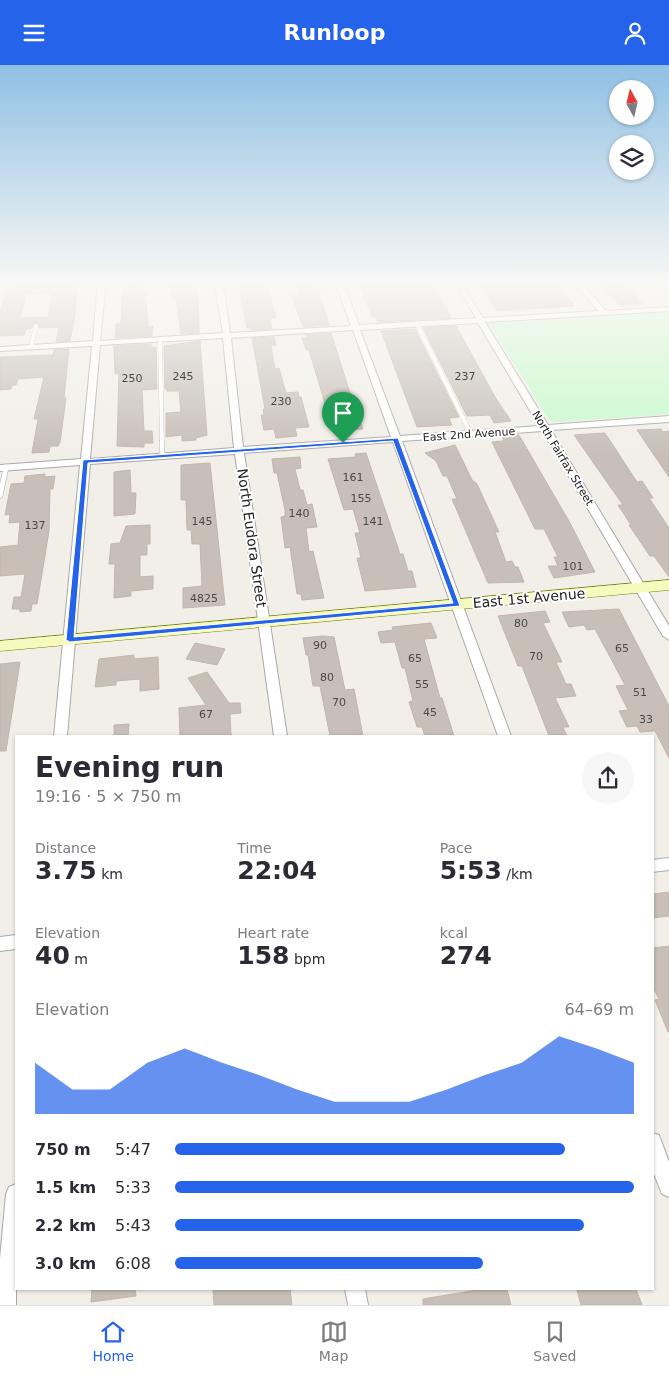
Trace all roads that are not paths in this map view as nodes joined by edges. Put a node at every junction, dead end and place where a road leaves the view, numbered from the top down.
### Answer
1 (33, 339) edge
2 (97, 339) edge
3 (179, 339) edge
4 (227, 339) edge
5 (360, 339) edge
6 (424, 339) edge
7 (492, 339) edge
8 (160, 340) junction
9 (97, 343) junction
10 (31, 347) junction
11 (0, 349) edge
12 (669, 419) edge
13 (545, 428) junction
14 (471, 434) junction
15 (396, 439) junction
16 (239, 450) junction
17 (162, 456) junction
18 (85, 461) junction
19 (3, 467) edge
20 (0, 496) edge
21 (669, 585) edge
22 (641, 588) junction
23 (458, 605) junction
24 (265, 622) junction
25 (669, 636) edge
26 (70, 640) junction
27 (0, 646) edge
28 (60, 735) edge
29 (280, 735) edge
30 (504, 735) edge
31 (669, 863) edge
32 (654, 866) edge
33 (15, 942) edge
34 (0, 944) edge
35 (654, 1147) edge
36 (669, 1187) edge
37 (15, 1205) edge
38 (356, 1290) edge
39 (6, 1305) edge
40 (358, 1305) edge

1 - 10 lane
2 - 9 street
3 - 8 street
4 - 16 street, North Eudora Street
5 - 15 street
6 - 14 lane
7 - 13 street, North Fairfax Street
8 - 9 street
8 - 17 lane
9 - 10 street
9 - 18 street
10 - 11 street
12 - 13 street, East 2nd Avenue
13 - 14 street, East 2nd Avenue
13 - 22 street, North Fairfax Street
14 - 15 street, East 2nd Avenue
15 - 16 street, East 2nd Avenue
15 - 23 street
16 - 17 street, East 2nd Avenue
16 - 24 street, North Eudora Street
17 - 18 street, East 2nd Avenue
18 - 19 street, East 2nd Avenue
18 - 26 street
19 - 20 lane
21 - 22 street, East 1st Avenue
22 - 23 street, East 1st Avenue
22 - 25 street, North Fairfax Street
23 - 24 street, East 1st Avenue
23 - 30 street
24 - 26 street, East 1st Avenue
24 - 29 street, North Eudora Street
26 - 27 street, East 1st Avenue
26 - 28 street
31 - 32 street
33 - 34 street
35 - 36 street
37 - 39 street
38 - 40 street

